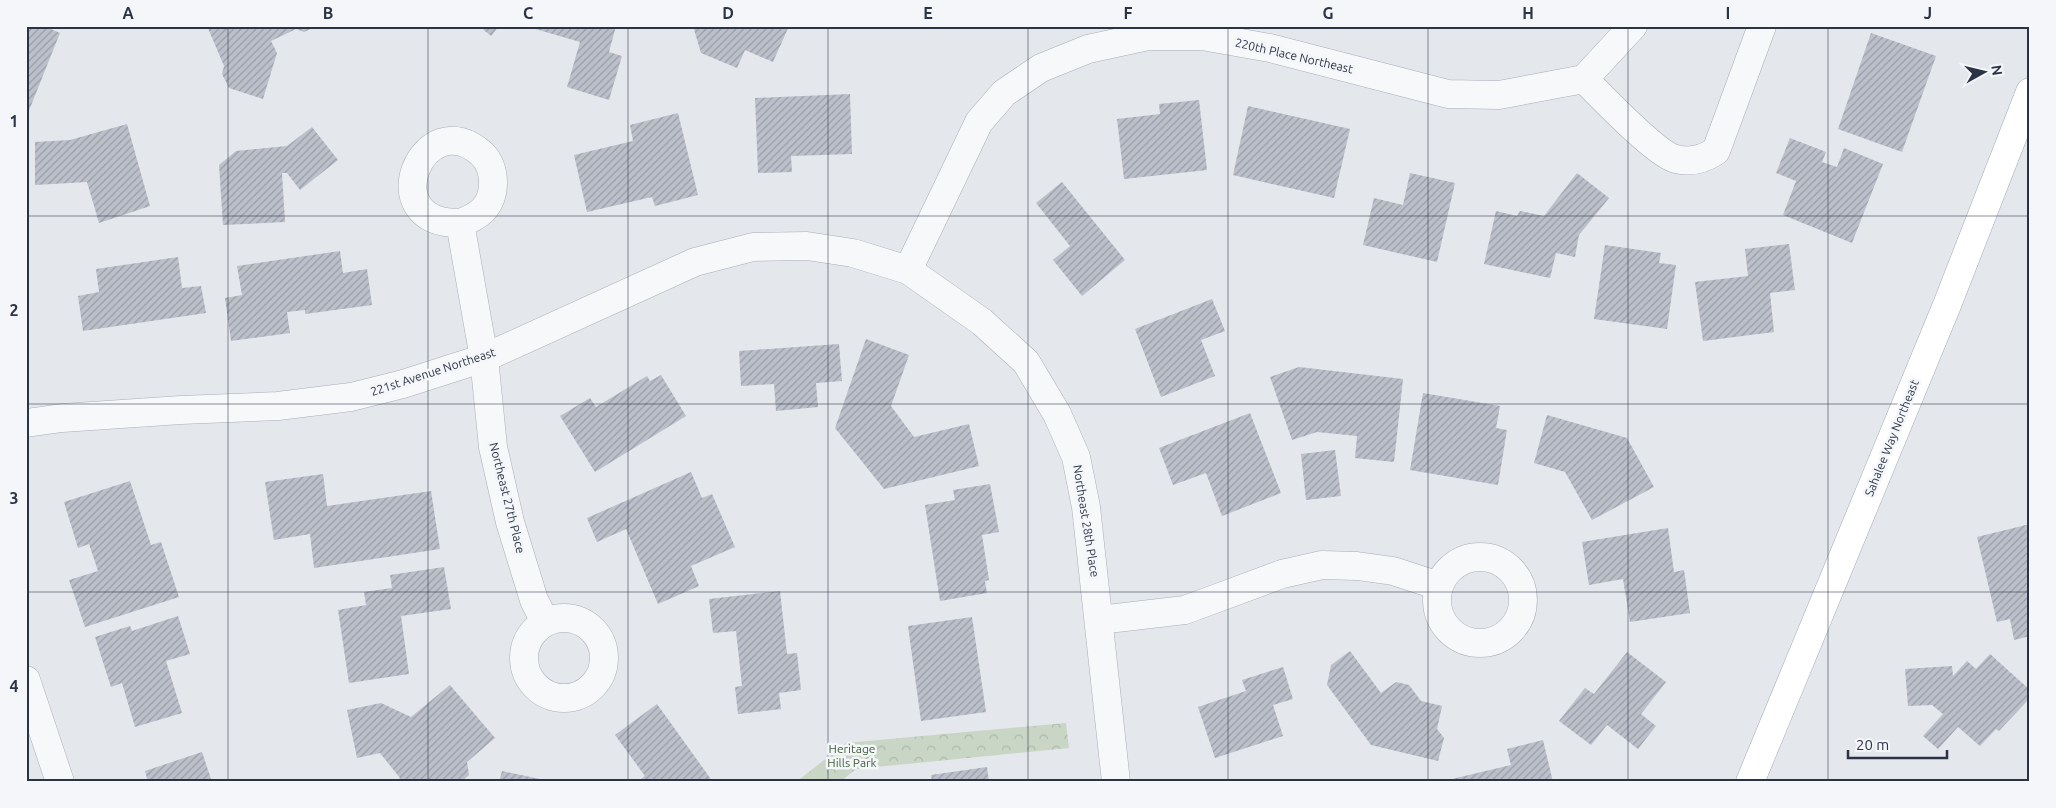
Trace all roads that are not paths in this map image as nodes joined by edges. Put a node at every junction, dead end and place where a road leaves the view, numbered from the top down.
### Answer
1 (1632, 26) edge
2 (1762, 26) edge
3 (1584, 79) junction
4 (2030, 92) edge
5 (460, 223) dead end
6 (908, 270) junction
7 (484, 358) junction
8 (26, 423) edge
9 (1439, 586) dead end
10 (1099, 620) junction
11 (545, 622) dead end
12 (26, 680) edge
13 (60, 782) edge
14 (1116, 782) edge
15 (1750, 782) edge

1 - 3 street
2 - 3 street
3 - 6 street, 220th Place Northeast
4 - 15 main road, Sahalee Way Northeast
5 - 7 street, Northeast 27th Place
6 - 7 street, 221st Avenue Northeast
6 - 10 street, Northeast 28th Place
7 - 8 street, 221st Avenue Northeast
7 - 11 street, Northeast 27th Place
9 - 10 street
10 - 14 street, Northeast 28th Place
12 - 13 street

